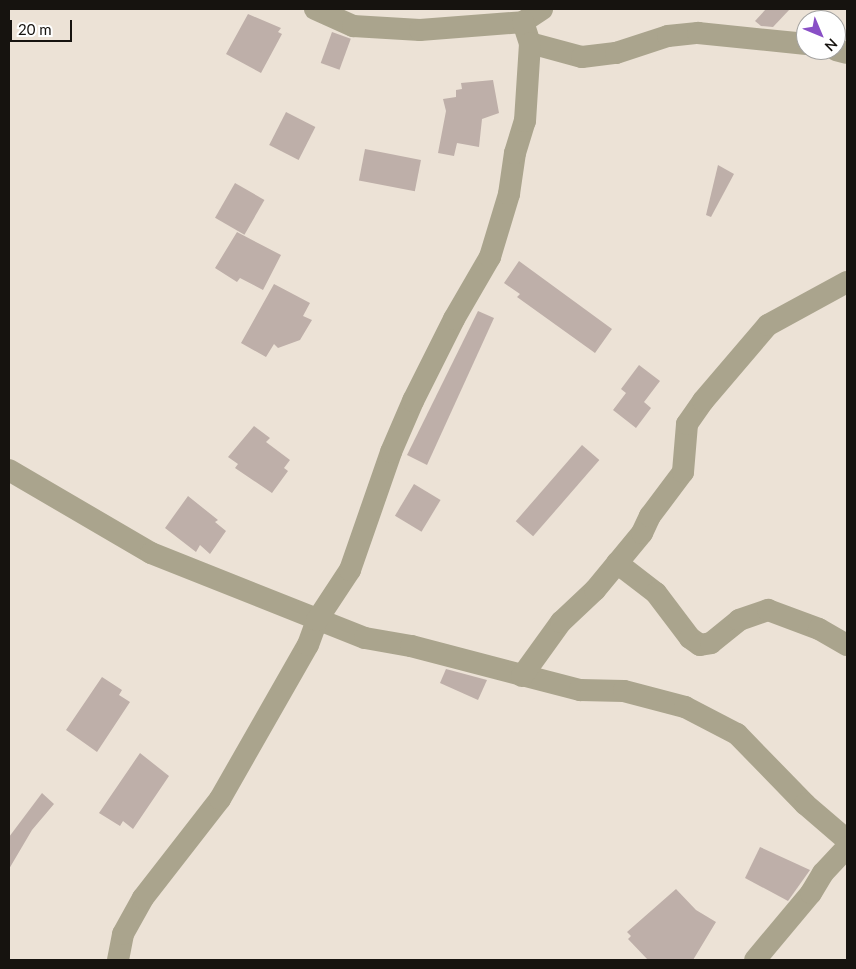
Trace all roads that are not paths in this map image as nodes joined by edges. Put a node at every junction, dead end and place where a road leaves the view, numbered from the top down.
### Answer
1 (315, 9) edge
2 (542, 9) edge
3 (523, 22) junction
4 (796, 43) edge
5 (530, 44) junction
6 (566, 54) junction
7 (527, 72) junction
8 (847, 282) edge
9 (9, 470) edge
10 (616, 563) junction
11 (317, 620) junction
12 (847, 645) edge
13 (522, 676) junction
14 (847, 840) edge
15 (847, 848) edge
16 (118, 960) edge
17 (755, 960) edge

1 - 3 street
2 - 3 street
3 - 5 street
4 - 6 street
5 - 6 street
5 - 7 street
6 - 7 street
7 - 11 street
8 - 10 street
9 - 11 street
10 - 12 street
10 - 13 street
11 - 13 street
11 - 16 street
13 - 14 street
15 - 17 street

